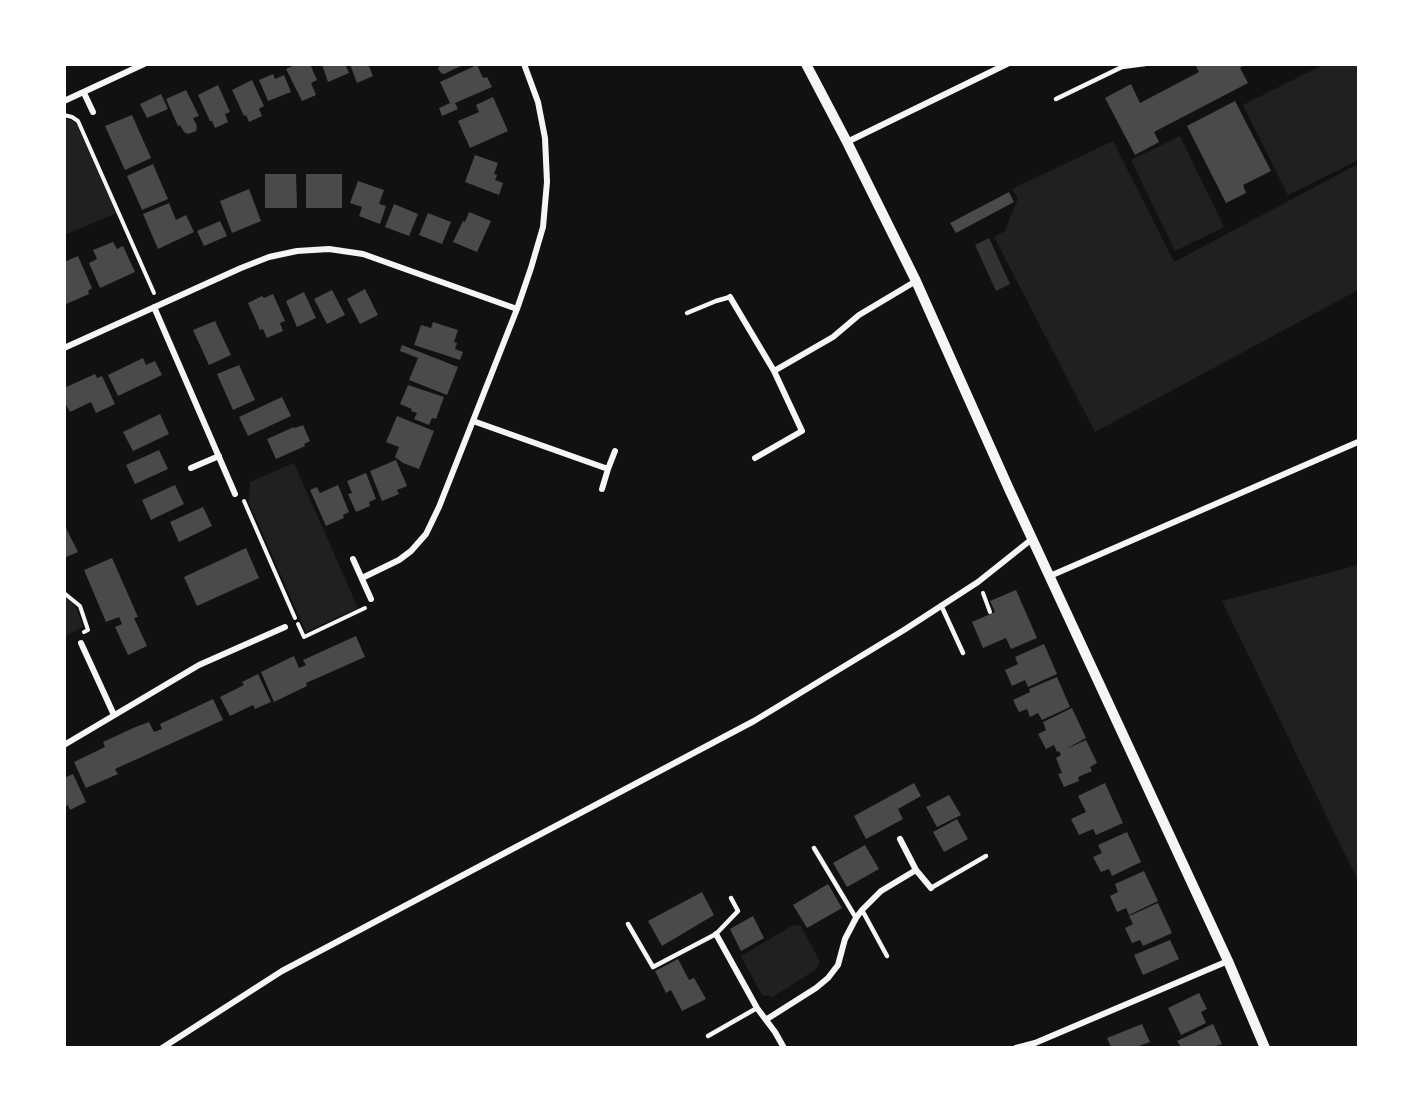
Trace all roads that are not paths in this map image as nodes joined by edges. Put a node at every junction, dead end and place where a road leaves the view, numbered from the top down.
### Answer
1 (144, 64) edge
2 (524, 64) edge
3 (806, 64) edge
4 (1007, 64) edge
5 (1145, 64) edge
6 (1122, 66) edge
7 (84, 93) junction
8 (1056, 99) dead end
9 (64, 101) edge
10 (93, 112) dead end
11 (848, 142) junction
12 (916, 281) junction
13 (730, 297) joint
14 (157, 306) junction
15 (517, 309) junction
16 (687, 313) dead end
17 (64, 348) edge
18 (774, 371) junction
19 (473, 421) junction
20 (1359, 442) edge
21 (615, 451) dead end
22 (219, 456) junction
23 (755, 458) dead end
24 (191, 468) dead end
25 (608, 469) junction
26 (602, 489) dead end
27 (235, 494) road end
28 (1032, 539) junction
29 (353, 559) dead end
30 (1050, 576) junction
31 (362, 578) junction
32 (371, 599) road end
33 (941, 605) junction
34 (285, 627) road end
35 (81, 643) road end
36 (963, 652) dead end
37 (114, 716) junction
38 (64, 745) edge
39 (900, 840) dead end
40 (814, 848) dead end
41 (986, 856) dead end
42 (916, 870) junction
43 (931, 888) joint
44 (731, 898) dead end
45 (862, 910) junction
46 (856, 918) junction
47 (628, 924) dead end
48 (716, 934) junction
49 (887, 956) dead end
50 (1227, 961) junction
51 (757, 1008) junction
52 (767, 1019) junction
53 (708, 1036) dead end
54 (162, 1047) edge
55 (784, 1047) edge
56 (1017, 1047) edge
57 (1265, 1047) edge

1 - 7 street
2 - 15 street
3 - 11 street
4 - 11 street
5 - 6 lane
6 - 8 lane
7 - 9 street
7 - 10 street
11 - 12 street
12 - 18 street
12 - 28 street
13 - 16 lane
13 - 18 street
14 - 15 street
14 - 17 street
14 - 22 street
15 - 19 street
18 - 23 street
19 - 25 street
19 - 31 street
20 - 30 street
21 - 25 street
22 - 24 street
22 - 27 street
25 - 26 street
28 - 30 street
28 - 33 street
29 - 31 street
30 - 50 street
31 - 32 street
33 - 36 lane
33 - 54 street
34 - 37 street
35 - 37 street
37 - 38 street
39 - 42 street
40 - 46 lane
41 - 43 lane
42 - 43 street
42 - 45 street
44 - 48 lane
45 - 46 street
45 - 49 lane
46 - 52 street
47 - 48 lane
48 - 51 street
50 - 56 street
50 - 57 street
51 - 52 street
51 - 53 lane
52 - 55 street

